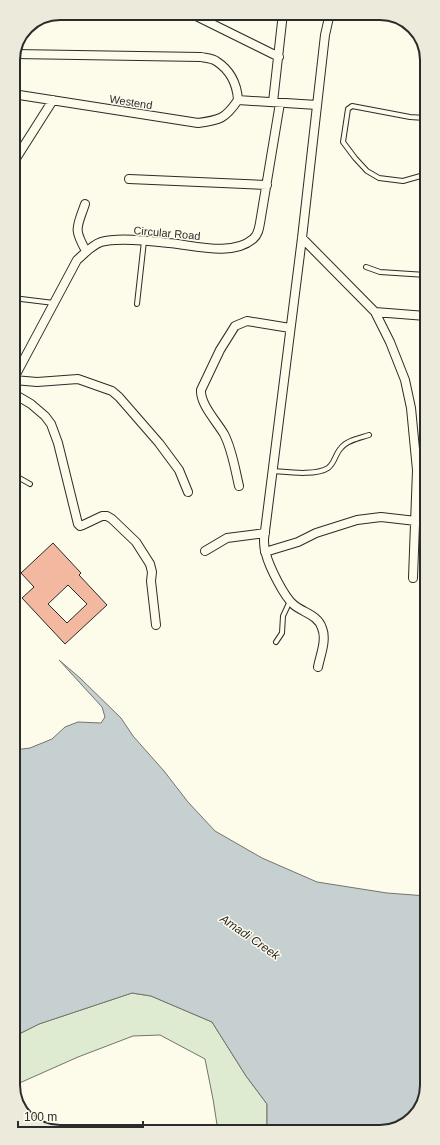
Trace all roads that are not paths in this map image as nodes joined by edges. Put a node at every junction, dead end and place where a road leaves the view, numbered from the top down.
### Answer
1 (204, 20) edge
2 (282, 20) edge
3 (328, 20) edge
4 (20, 54) edge
5 (279, 57) junction
6 (20, 95) edge
7 (53, 100) junction
8 (238, 100) junction
9 (276, 102) junction
10 (317, 105) junction
11 (420, 118) edge
12 (20, 151) edge
13 (420, 177) edge
14 (129, 179) dead end
15 (266, 185) junction
16 (85, 204) dead end
17 (302, 238) junction
18 (144, 241) junction
19 (86, 251) junction
20 (366, 267) dead end
21 (420, 275) edge
22 (20, 299) edge
23 (54, 303) junction
24 (137, 304) dead end
25 (375, 312) junction
26 (420, 316) edge
27 (290, 328) junction
28 (20, 368) edge
29 (20, 380) edge
30 (20, 398) edge
31 (369, 436) dead end
32 (272, 471) junction
33 (20, 478) edge
34 (30, 484) dead end
35 (239, 486) dead end
36 (188, 492) dead end
37 (416, 521) junction
38 (265, 533) junction
39 (205, 552) dead end
40 (265, 552) junction
41 (413, 578) dead end
42 (290, 600) junction
43 (156, 625) dead end
44 (276, 642) dead end
45 (318, 667) dead end

1 - 5 street
2 - 5 street, Circular Road
3 - 10 street
4 - 8 street
5 - 9 street, Circular Road
6 - 7 street, Westend
7 - 8 street, Westend
7 - 12 street
8 - 9 street
9 - 10 street
9 - 15 street, Circular Road
10 - 17 street
11 - 13 lane
14 - 15 street
15 - 18 street, Circular Road
16 - 19 street
17 - 25 street
17 - 27 street
18 - 19 street, Circular Road
18 - 24 lane
19 - 23 street, Circular Road
20 - 21 lane
22 - 23 lane
23 - 28 street, Circular Road
25 - 26 street
25 - 37 street
27 - 32 street
27 - 35 street
29 - 36 street
30 - 43 street
31 - 32 lane
32 - 38 street
33 - 34 lane
37 - 40 street
37 - 41 street
38 - 39 street
38 - 40 street
40 - 42 street
42 - 44 lane
42 - 45 street

